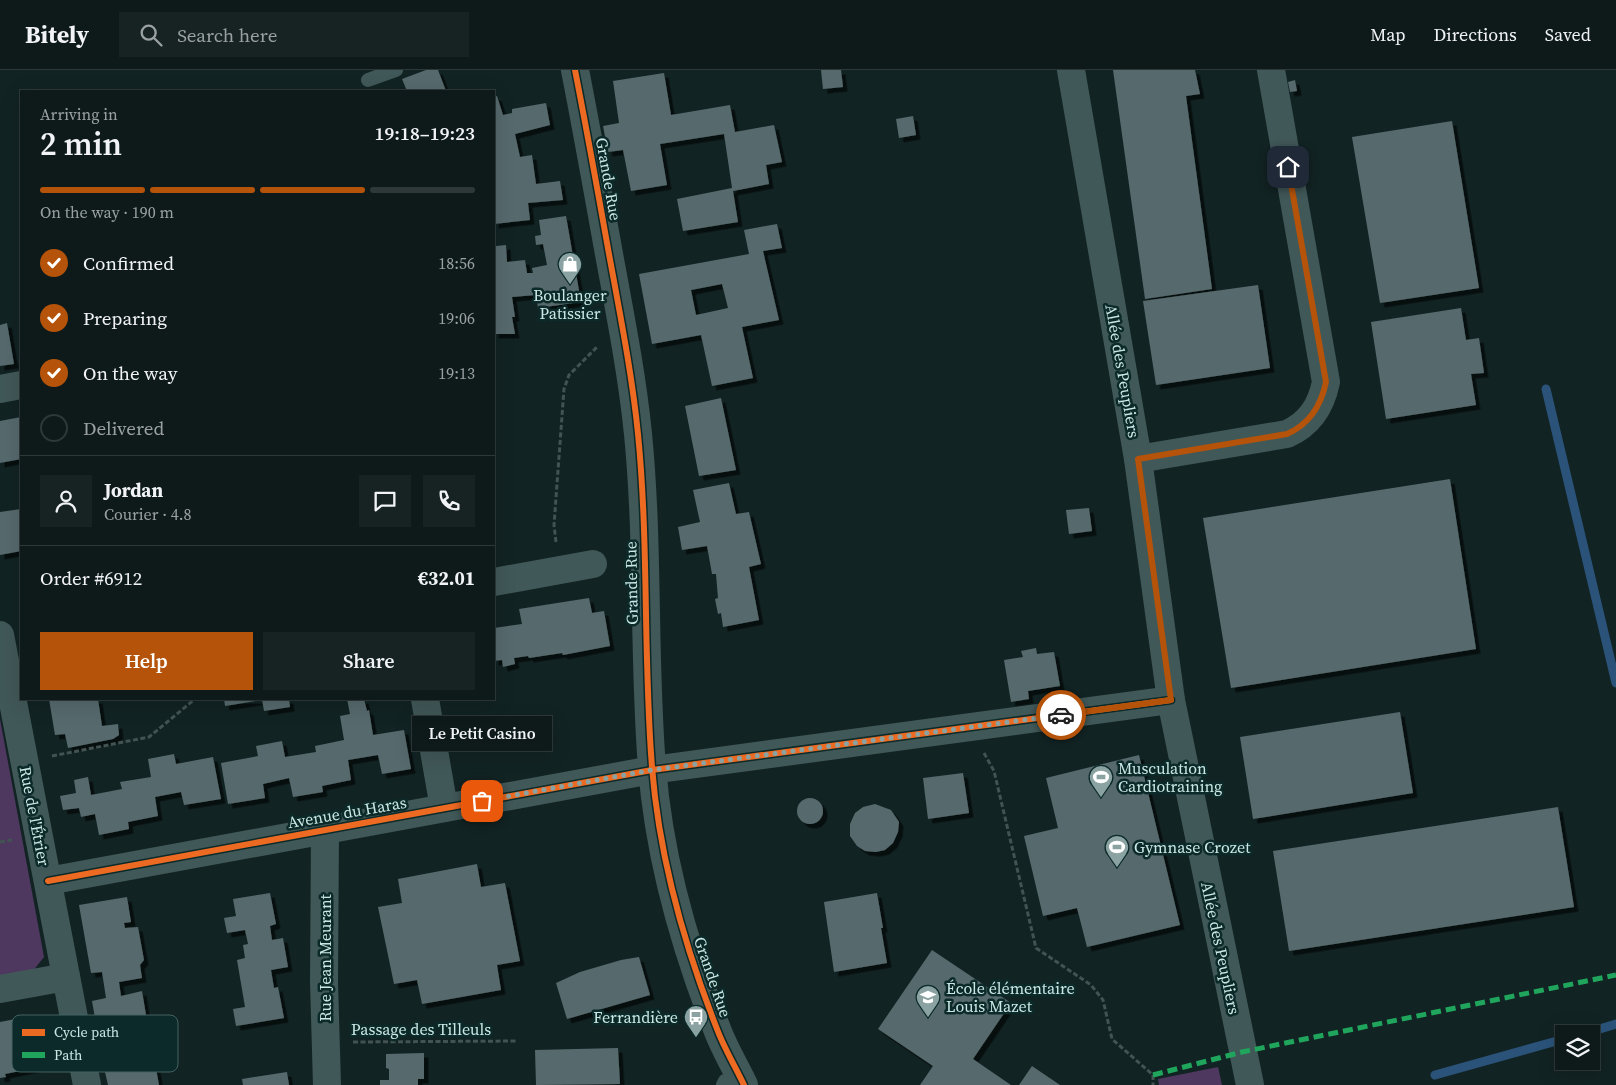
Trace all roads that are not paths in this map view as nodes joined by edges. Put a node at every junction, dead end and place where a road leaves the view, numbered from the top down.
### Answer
1 (396, 70) edge
2 (576, 70) edge
3 (1071, 70) edge
4 (1271, 70) edge
5 (368, 80) dead end
6 (20, 385) edge
7 (0, 389) edge
8 (1138, 459) junction
9 (593, 564) dead end
10 (495, 582) edge
11 (0, 635) edge
12 (425, 700) edge
13 (1171, 700) junction
14 (652, 770) junction
15 (444, 808) junction
16 (324, 830) junction
17 (48, 881) junction
18 (66, 977) junction
19 (0, 989) edge
20 (73, 1015) edge
21 (84, 1072) edge
22 (735, 1082) edge
23 (87, 1085) edge
24 (327, 1085) edge
25 (1250, 1085) edge

1 - 5 lane
2 - 14 street, Grande Rue
3 - 8 street, Allée des Peupliers
4 - 8 street
6 - 7 street
8 - 13 street, Allée des Peupliers
9 - 10 street
11 - 17 street, Rue de l'Étrier
12 - 15 street
13 - 14 street, Avenue du Haras
13 - 25 street, Allée des Peupliers
14 - 15 street, Avenue du Haras
14 - 22 street, Grande Rue
15 - 16 street, Avenue du Haras
16 - 17 street, Avenue du Haras
16 - 24 street, Rue Jean Meurant
17 - 18 street, Rue de l'Étrier
18 - 19 street
18 - 20 street, Rue de l'Étrier
21 - 23 street, Rue de l'Étrier

